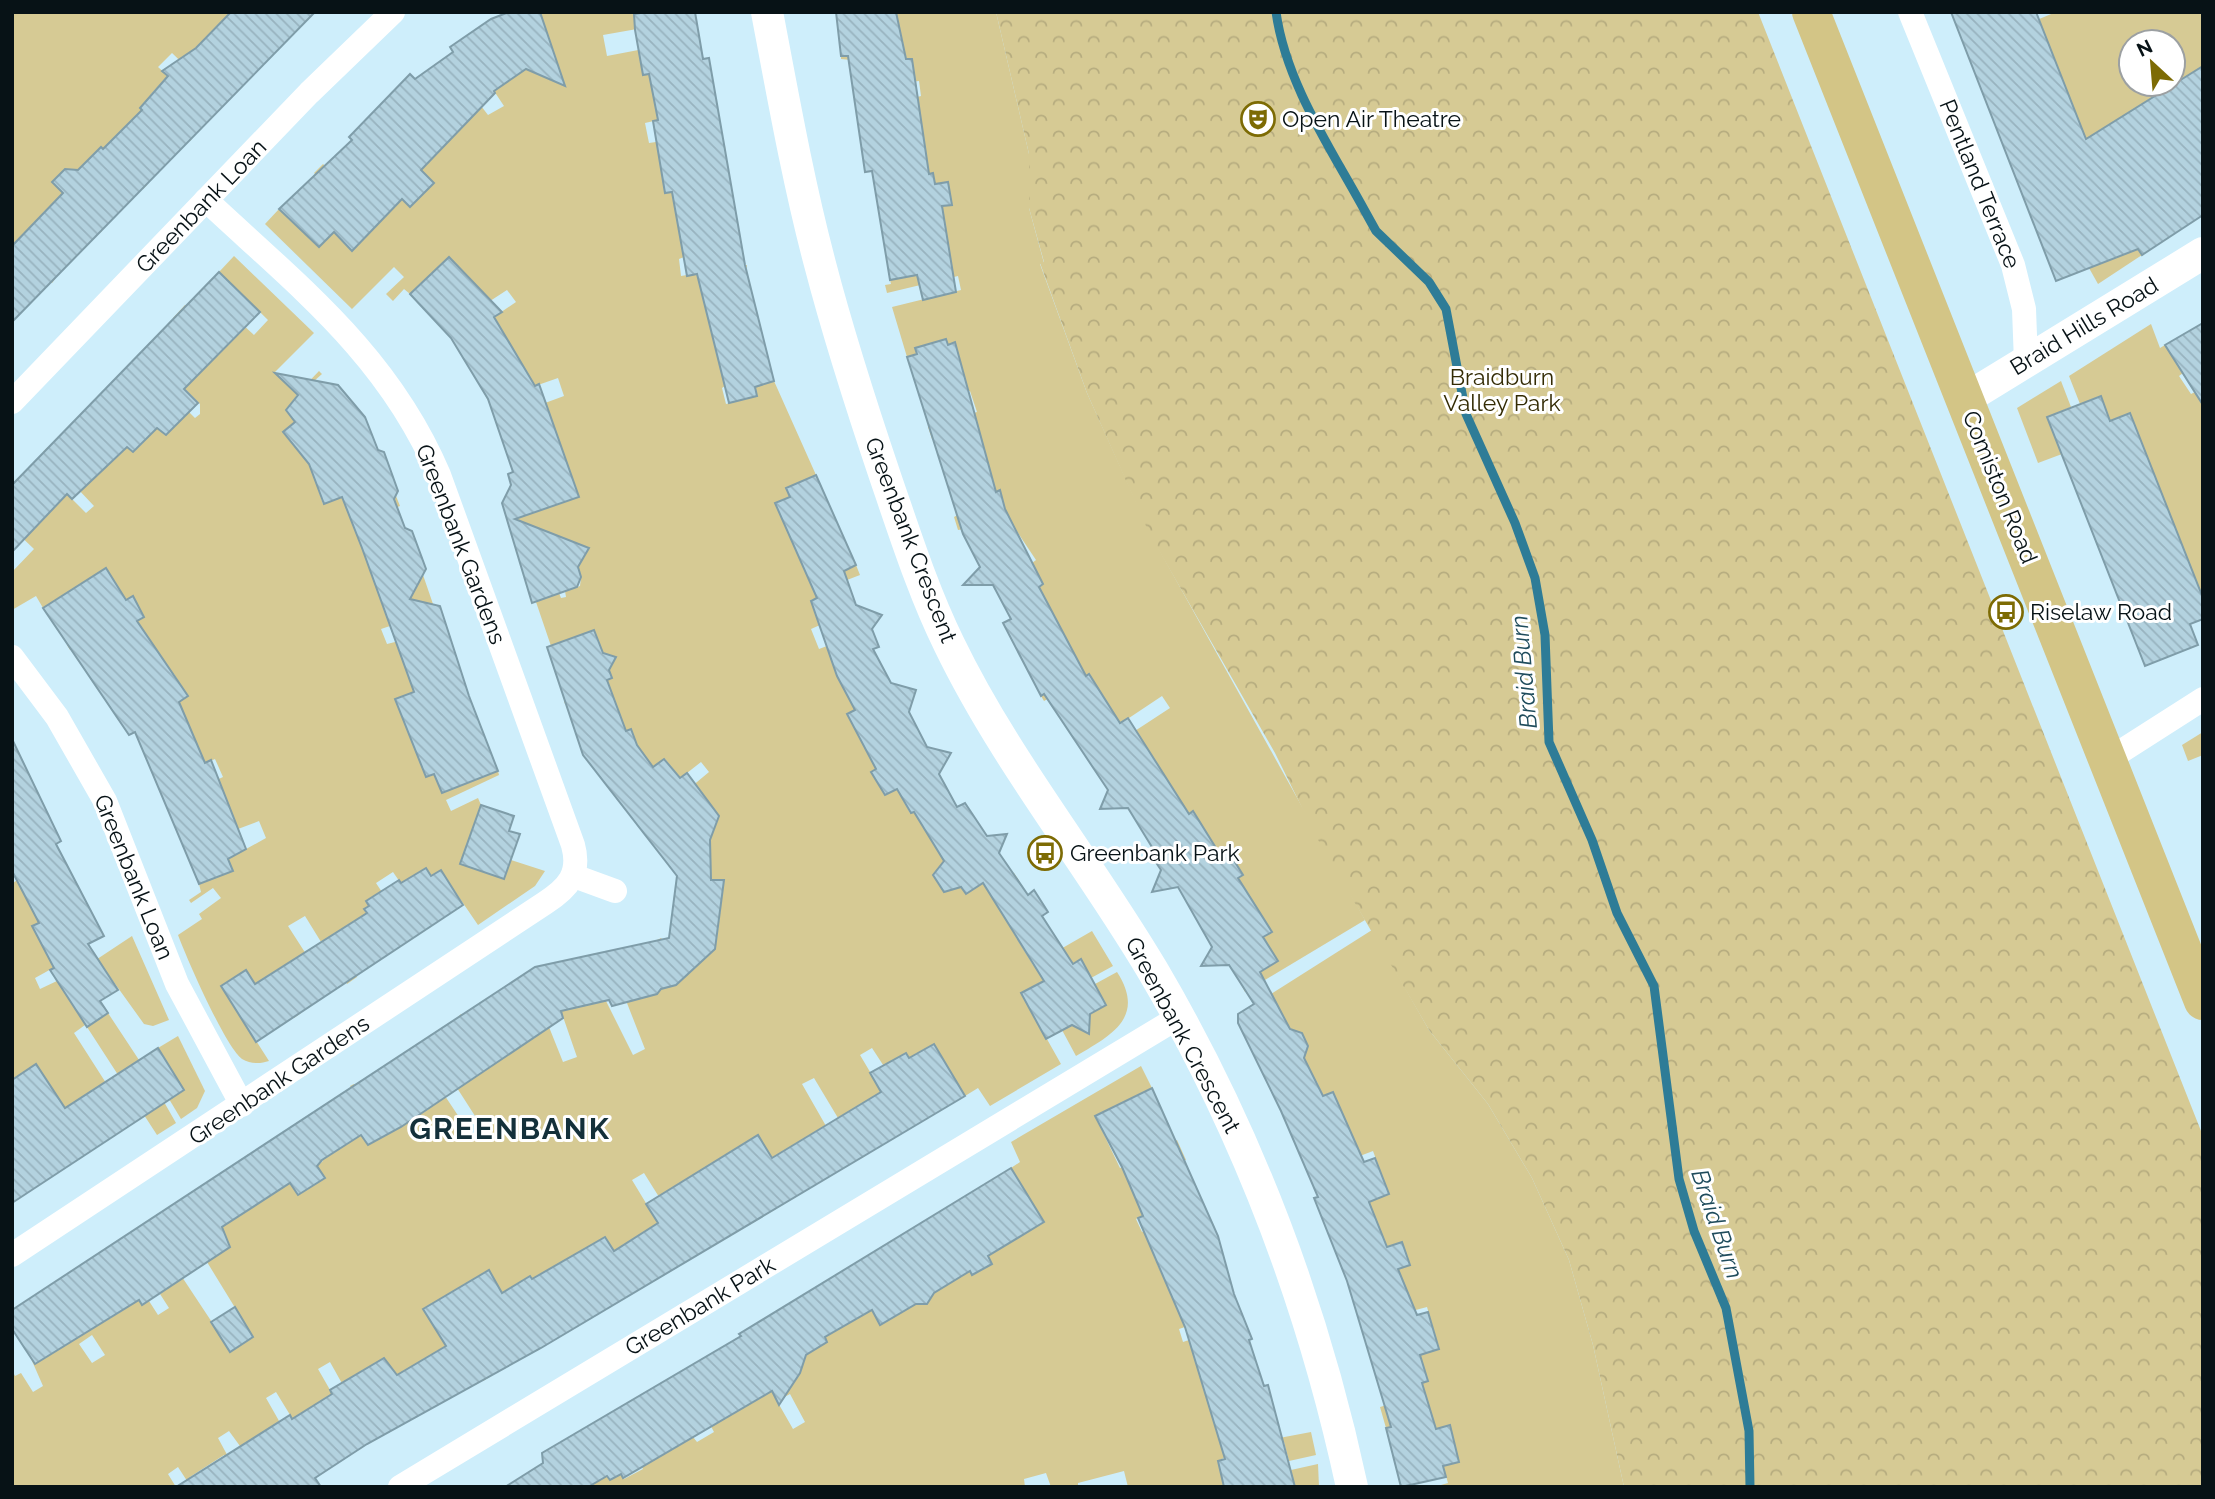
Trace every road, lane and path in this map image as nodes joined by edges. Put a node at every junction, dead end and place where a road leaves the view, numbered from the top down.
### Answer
1 (393, 12) edge
2 (767, 12) edge
3 (1811, 12) edge
4 (1910, 12) edge
5 (206, 200) junction
6 (2203, 253) edge
7 (2026, 362) junction
8 (1965, 399) junction
9 (12, 401) edge
10 (12, 657) edge
11 (2203, 699) edge
12 (2109, 759) junction
13 (574, 876) junction
14 (615, 891) dead end
15 (2203, 1001) edge
16 (1179, 1017) junction
17 (242, 1105) junction
18 (12, 1255) edge
19 (400, 1487) edge
20 (1352, 1487) edge

1 - 5 street, Greenbank Loan
2 - 16 street, Greenbank Crescent
3 - 8 main road, Comiston Road
4 - 7 street, Pentland Terrace
5 - 9 street, Greenbank Loan
5 - 13 street, Greenbank Gardens
6 - 7 street, Braid Hills Road
7 - 8 street, Braid Hills Road
8 - 12 main road, Comiston Road
10 - 17 street, Greenbank Loan
11 - 12 street
12 - 15 main road, Comiston Road
13 - 14 street
13 - 17 street, Greenbank Gardens
16 - 19 street, Greenbank Park
16 - 20 street, Greenbank Crescent
17 - 18 street, Greenbank Gardens

